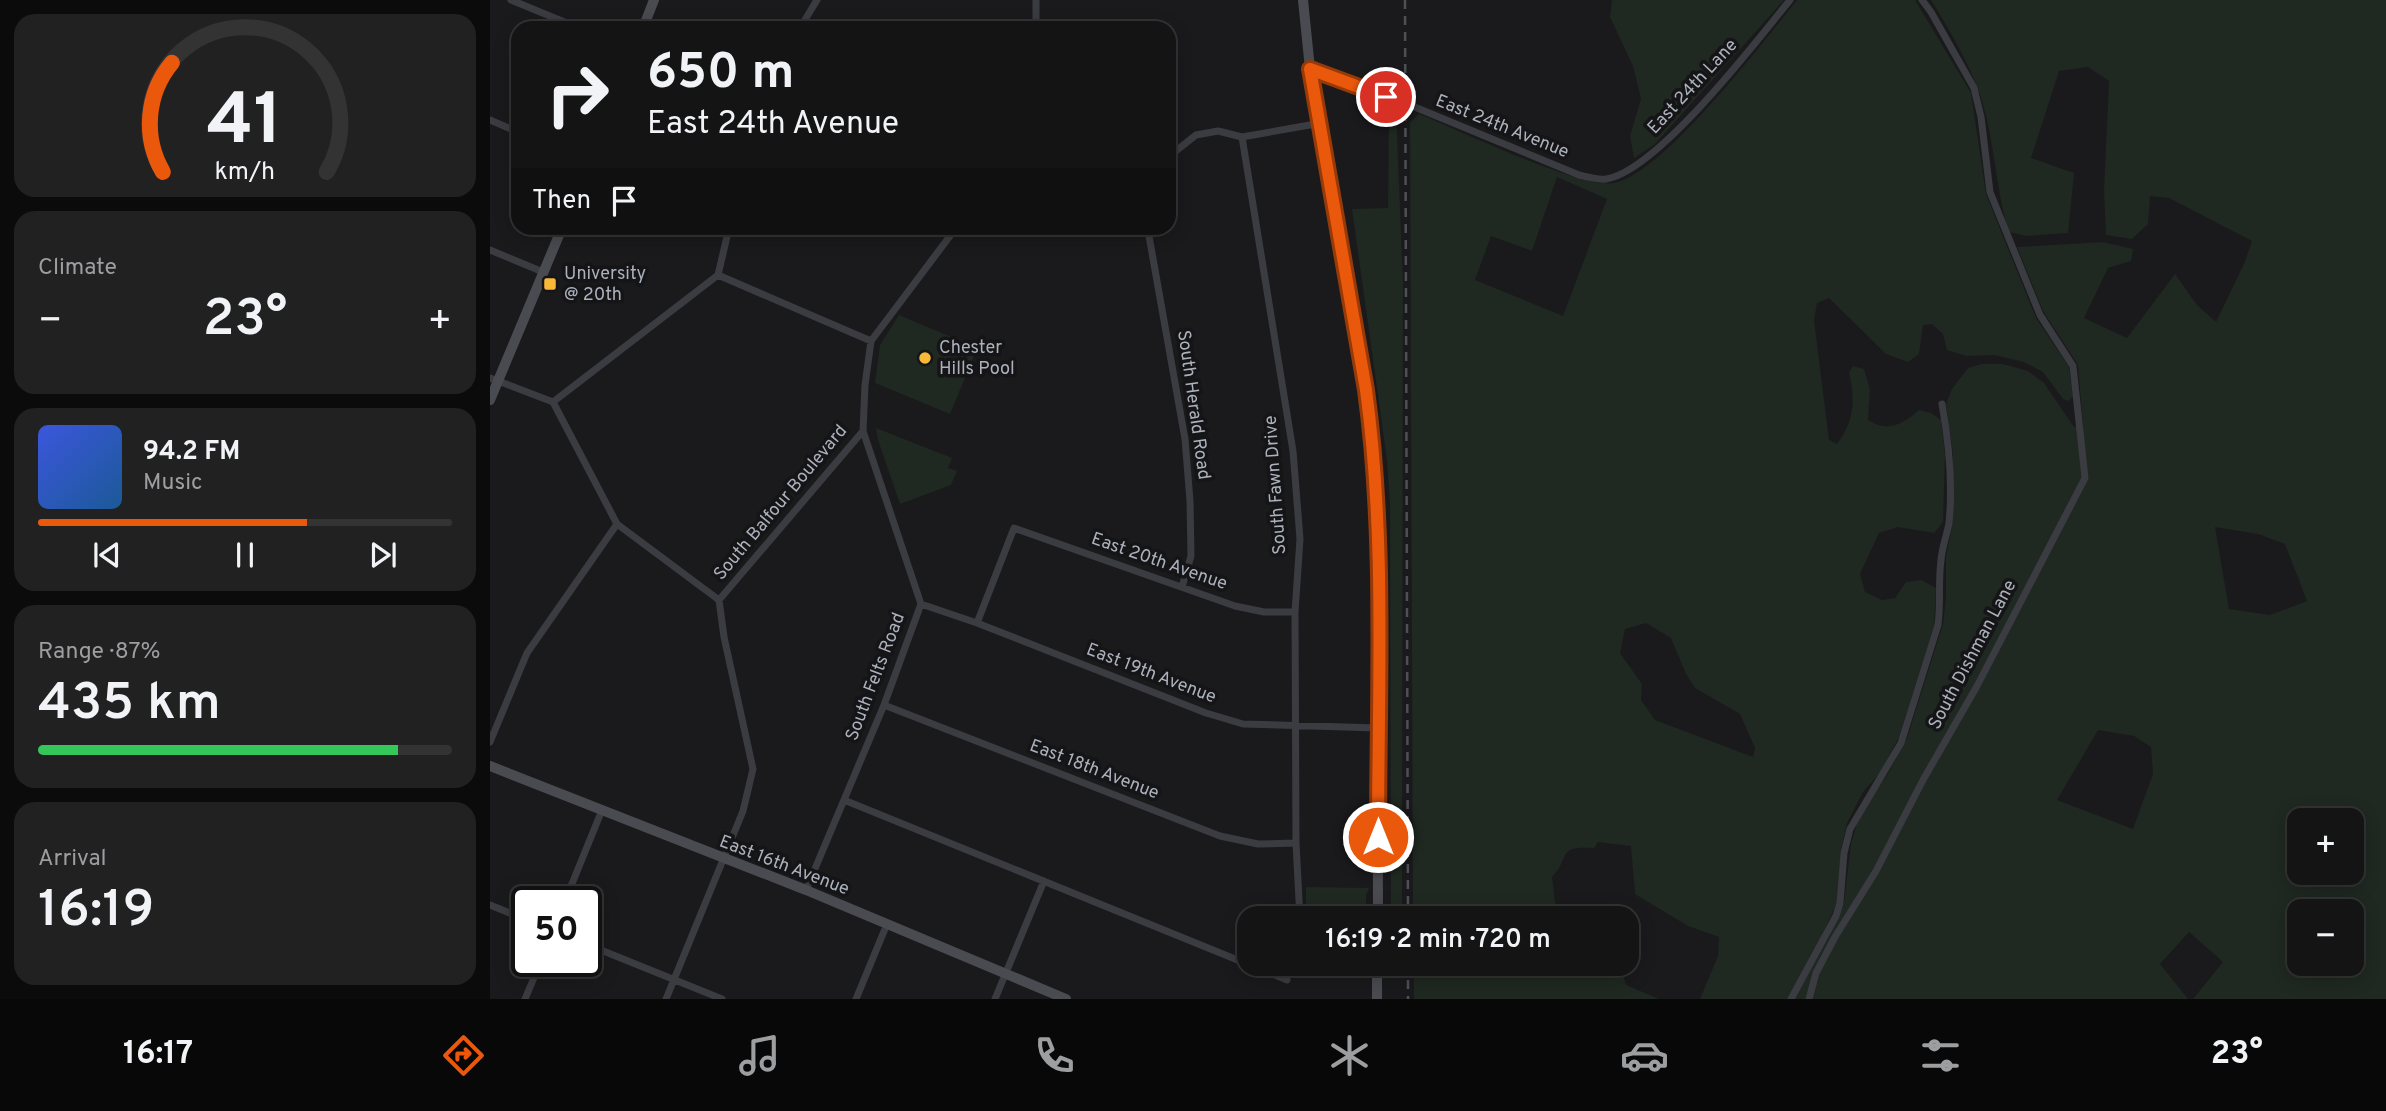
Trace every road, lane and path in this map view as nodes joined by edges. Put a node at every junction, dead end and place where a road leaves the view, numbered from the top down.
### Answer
1 (511, 0) edge
2 (654, 0) edge
3 (817, 0) edge
4 (1036, 0) edge
5 (1303, 0) edge
6 (1790, 0) edge
7 (1922, 0) edge
8 (562, 21) edge
9 (646, 21) edge
10 (804, 21) edge
11 (1036, 21) edge
12 (1310, 69) junction
13 (490, 120) edge
14 (1321, 123) junction
15 (511, 129) edge
16 (1242, 136) junction
17 (1176, 152) edge
18 (1605, 179) joint
19 (559, 235) edge
20 (727, 235) edge
21 (951, 235) edge
22 (1149, 235) edge
23 (490, 250) edge
24 (543, 272) junction
25 (718, 275) junction
26 (871, 341) junction
27 (494, 380) edge
28 (490, 400) edge
29 (553, 402) junction
30 (1942, 404) dead end
31 (863, 431) junction
32 (617, 524) junction
33 (1182, 587) junction
34 (719, 600) junction
35 (921, 604) junction
36 (1296, 612) junction
37 (977, 623) junction
38 (884, 705) junction
39 (1297, 726) junction
40 (1378, 728) junction
41 (490, 742) edge
42 (490, 766) edge
43 (844, 800) junction
44 (602, 810) junction
45 (1296, 844) junction
46 (722, 859) junction
47 (1044, 881) junction
48 (571, 886) edge
49 (806, 890) junction
50 (490, 905) edge
51 (1299, 906) edge
52 (1378, 906) edge
53 (511, 914) edge
54 (887, 924) junction
55 (602, 950) edge
56 (1005, 974) junction
57 (1377, 976) edge
58 (534, 977) edge
59 (674, 979) junction
60 (1287, 980) dead end
61 (525, 999) edge
62 (666, 999) edge
63 (722, 999) edge
64 (856, 999) edge
65 (995, 999) edge
66 (1066, 999) edge
67 (1377, 999) edge
68 (1791, 999) edge
69 (1809, 999) edge

1 - 8 street
2 - 9 main road
3 - 10 street
4 - 11 street
5 - 12 main road
6 - 18 street, East 24th Lane
7 - 69 street, South Dishman Lane
12 - 14 main road
12 - 18 street, East 24th Avenue
13 - 15 street
14 - 16 street
14 - 40 main road
16 - 17 street
16 - 36 street, South Fawn Drive
19 - 24 main road
20 - 25 street
21 - 26 street, South Balfour Boulevard
22 - 33 street, South Herald Road
23 - 24 street
24 - 27 main road
25 - 26 street
25 - 29 street
26 - 31 street, South Balfour Boulevard
27 - 28 main road
27 - 29 street
29 - 32 street
30 - 68 street
31 - 34 street, South Balfour Boulevard
31 - 35 street, South Felts Road
32 - 34 street
32 - 41 street
33 - 36 street, East 20th Avenue
33 - 37 street, East 20th Avenue
34 - 46 street, South Balfour Boulevard
35 - 37 street, East 19th Avenue
35 - 38 street, South Felts Road
36 - 39 street, South Fawn Drive
37 - 39 street, East 19th Avenue
38 - 43 street, South Felts Road
38 - 45 street, East 18th Avenue
39 - 40 street, East 19th Avenue
39 - 45 street, South Fawn Drive
40 - 52 main road
42 - 44 main road, East 16th Avenue
43 - 47 street
43 - 49 street, South Felts Road
44 - 46 main road, East 16th Avenue
44 - 48 street
45 - 51 street, South Fawn Drive
46 - 49 main road, East 16th Avenue
46 - 59 street, South Balfour Boulevard
47 - 56 street
47 - 60 street
49 - 54 main road, East 16th Avenue
50 - 53 street
54 - 56 main road, East 16th Avenue
54 - 64 street
55 - 59 street
56 - 65 street
56 - 66 main road, East 16th Avenue
57 - 67 main road
58 - 61 street
59 - 62 street, South Balfour Boulevard
59 - 63 street

